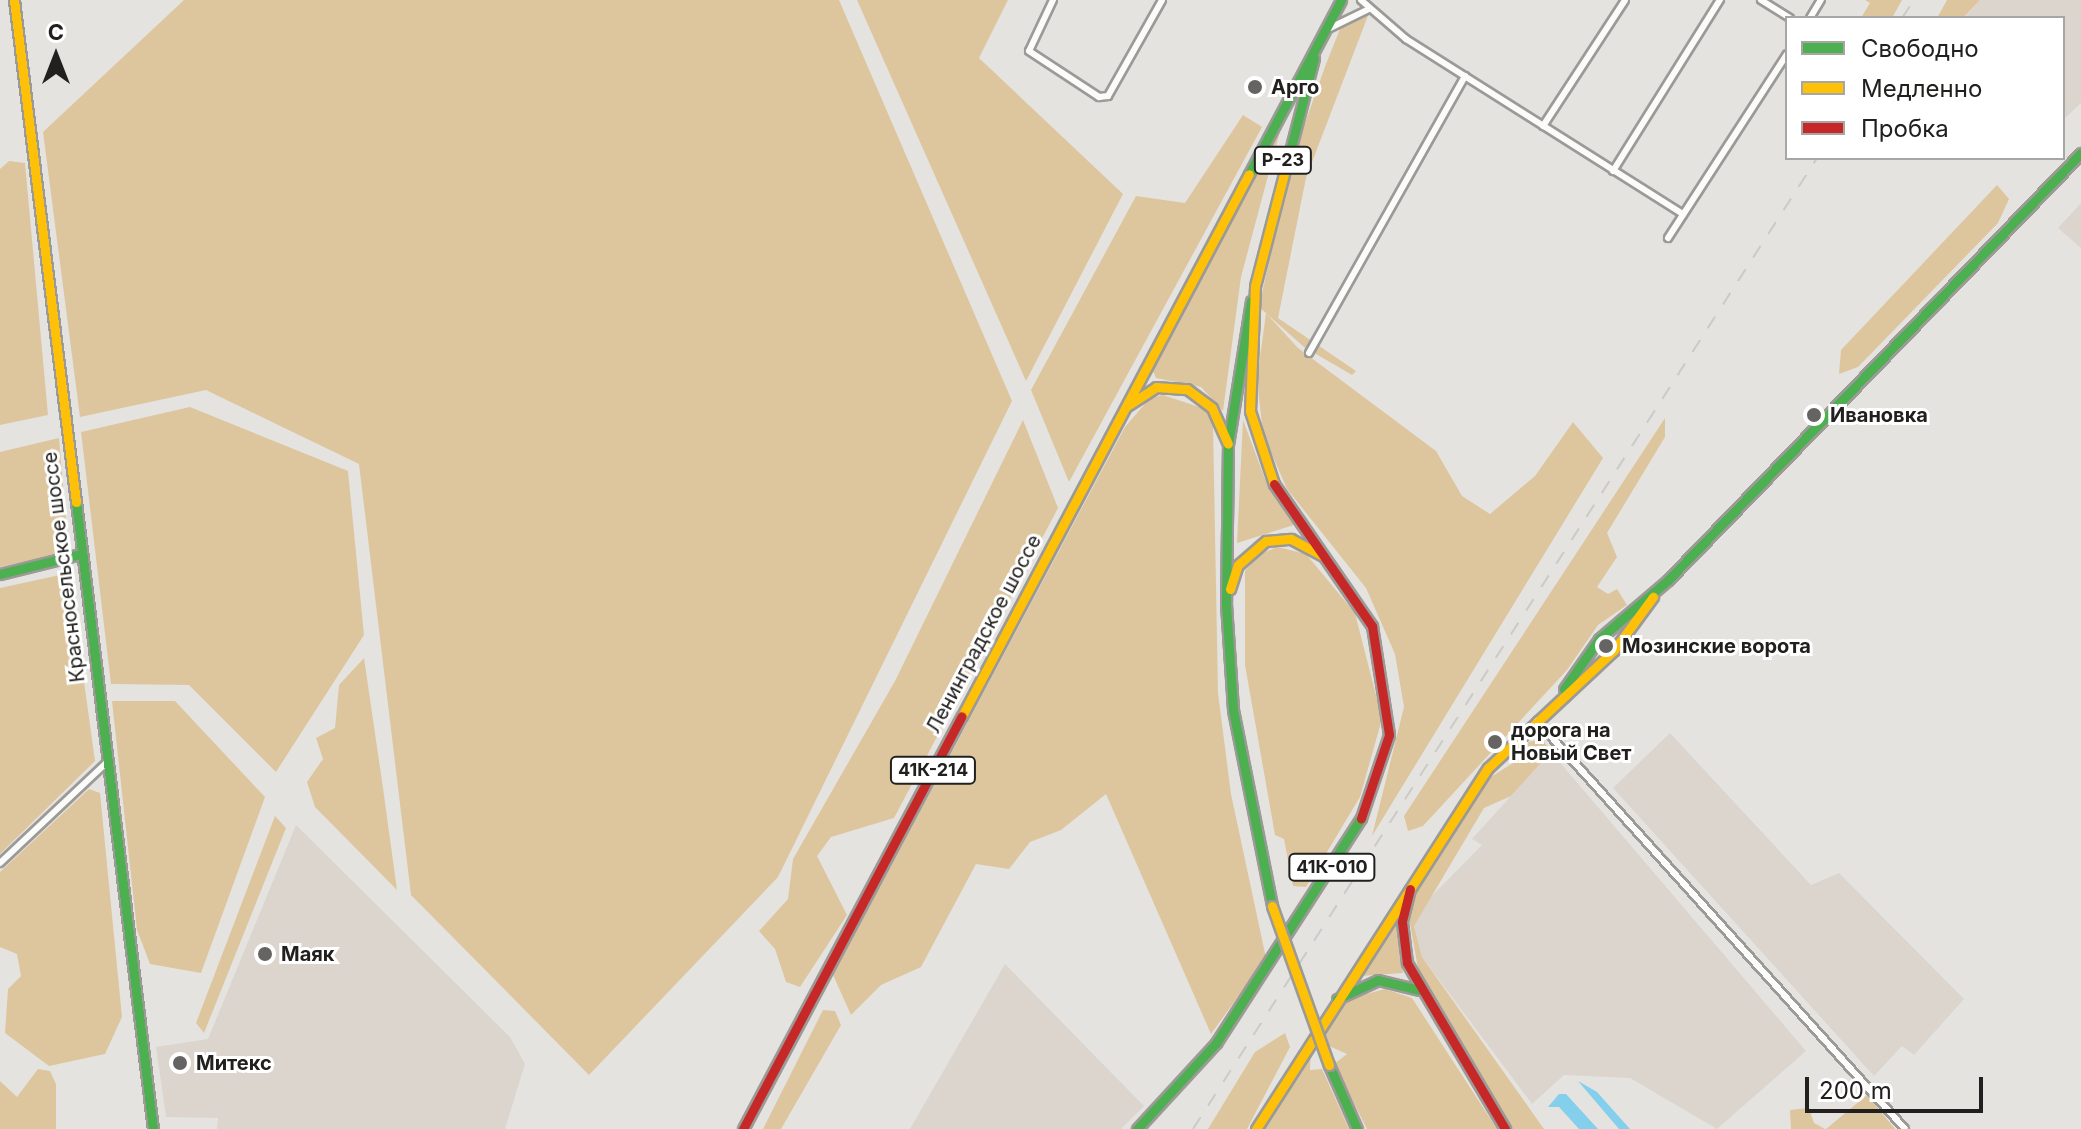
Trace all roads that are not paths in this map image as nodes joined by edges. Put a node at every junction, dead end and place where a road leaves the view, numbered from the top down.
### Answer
1 (14, 0) edge
2 (1053, 0) edge
3 (1162, 0) edge
4 (1341, 0) edge
5 (1361, 0) edge
6 (1625, 0) edge
7 (1720, 0) edge
8 (1761, 0) edge
9 (1369, 9) junction
10 (1787, 16) edge
11 (1321, 37) junction
12 (1785, 57) edge
13 (1465, 76) junction
14 (1543, 126) junction
15 (2081, 153) edge
16 (1613, 171) junction
17 (1683, 214) junction
18 (1668, 238) dead end
19 (1255, 286) junction
20 (1309, 353) dead end
21 (1122, 411) junction
22 (1228, 444) junction
23 (81, 554) junction
24 (1328, 559) junction
25 (0, 574) edge
26 (1662, 586) junction
27 (1226, 604) junction
28 (1610, 629) junction
29 (1622, 640) junction
30 (1590, 651) junction
31 (1600, 663) junction
32 (1564, 689) junction
33 (1534, 719) junction
34 (107, 762) junction
35 (0, 863) edge
36 (1417, 872) junction
37 (1419, 990) junction
38 (1332, 1003) junction
39 (153, 1129) edge
40 (743, 1129) edge
41 (1137, 1129) edge
42 (1256, 1129) edge
43 (1357, 1129) edge
44 (1505, 1129) edge
45 (1905, 1129) edge

1 - 23 main road, Красносельское шоссе
2 - 3 street
4 - 11 main road, Р-23
5 - 9 street
6 - 14 street
7 - 16 street
8 - 10 street
9 - 11 street
9 - 13 street
11 - 19 main road, Р-23
11 - 21 main road, 41К-214
12 - 17 street
13 - 14 street
13 - 20 street
14 - 16 street
15 - 26 main road, 41К-010
16 - 17 street
17 - 18 street
19 - 22 main road, Р-23
19 - 24 main road
21 - 22 main road, 41К-214
21 - 40 main road, Ленинградское шоссе / 41К-214
22 - 27 main road, Р-23
23 - 25 main road
23 - 34 main road, Красносельское шоссе
24 - 27 main road
24 - 41 main road, 41К-010
26 - 28 main road, 41К-010
26 - 29 main road, 41К-010
27 - 43 main road, Р-23, bridge
28 - 29 main road
28 - 30 main road, 41К-010
29 - 31 main road, 41К-010
30 - 31 main road
30 - 32 main road, 41К-010
31 - 32 main road, 41К-010
32 - 33 main road, 41К-010
33 - 36 main road, 41К-010
33 - 45 street
34 - 35 street
34 - 39 main road, Красносельское шоссе
36 - 37 main road
36 - 38 main road, 41К-010
37 - 38 main road
37 - 44 main road
38 - 42 main road

